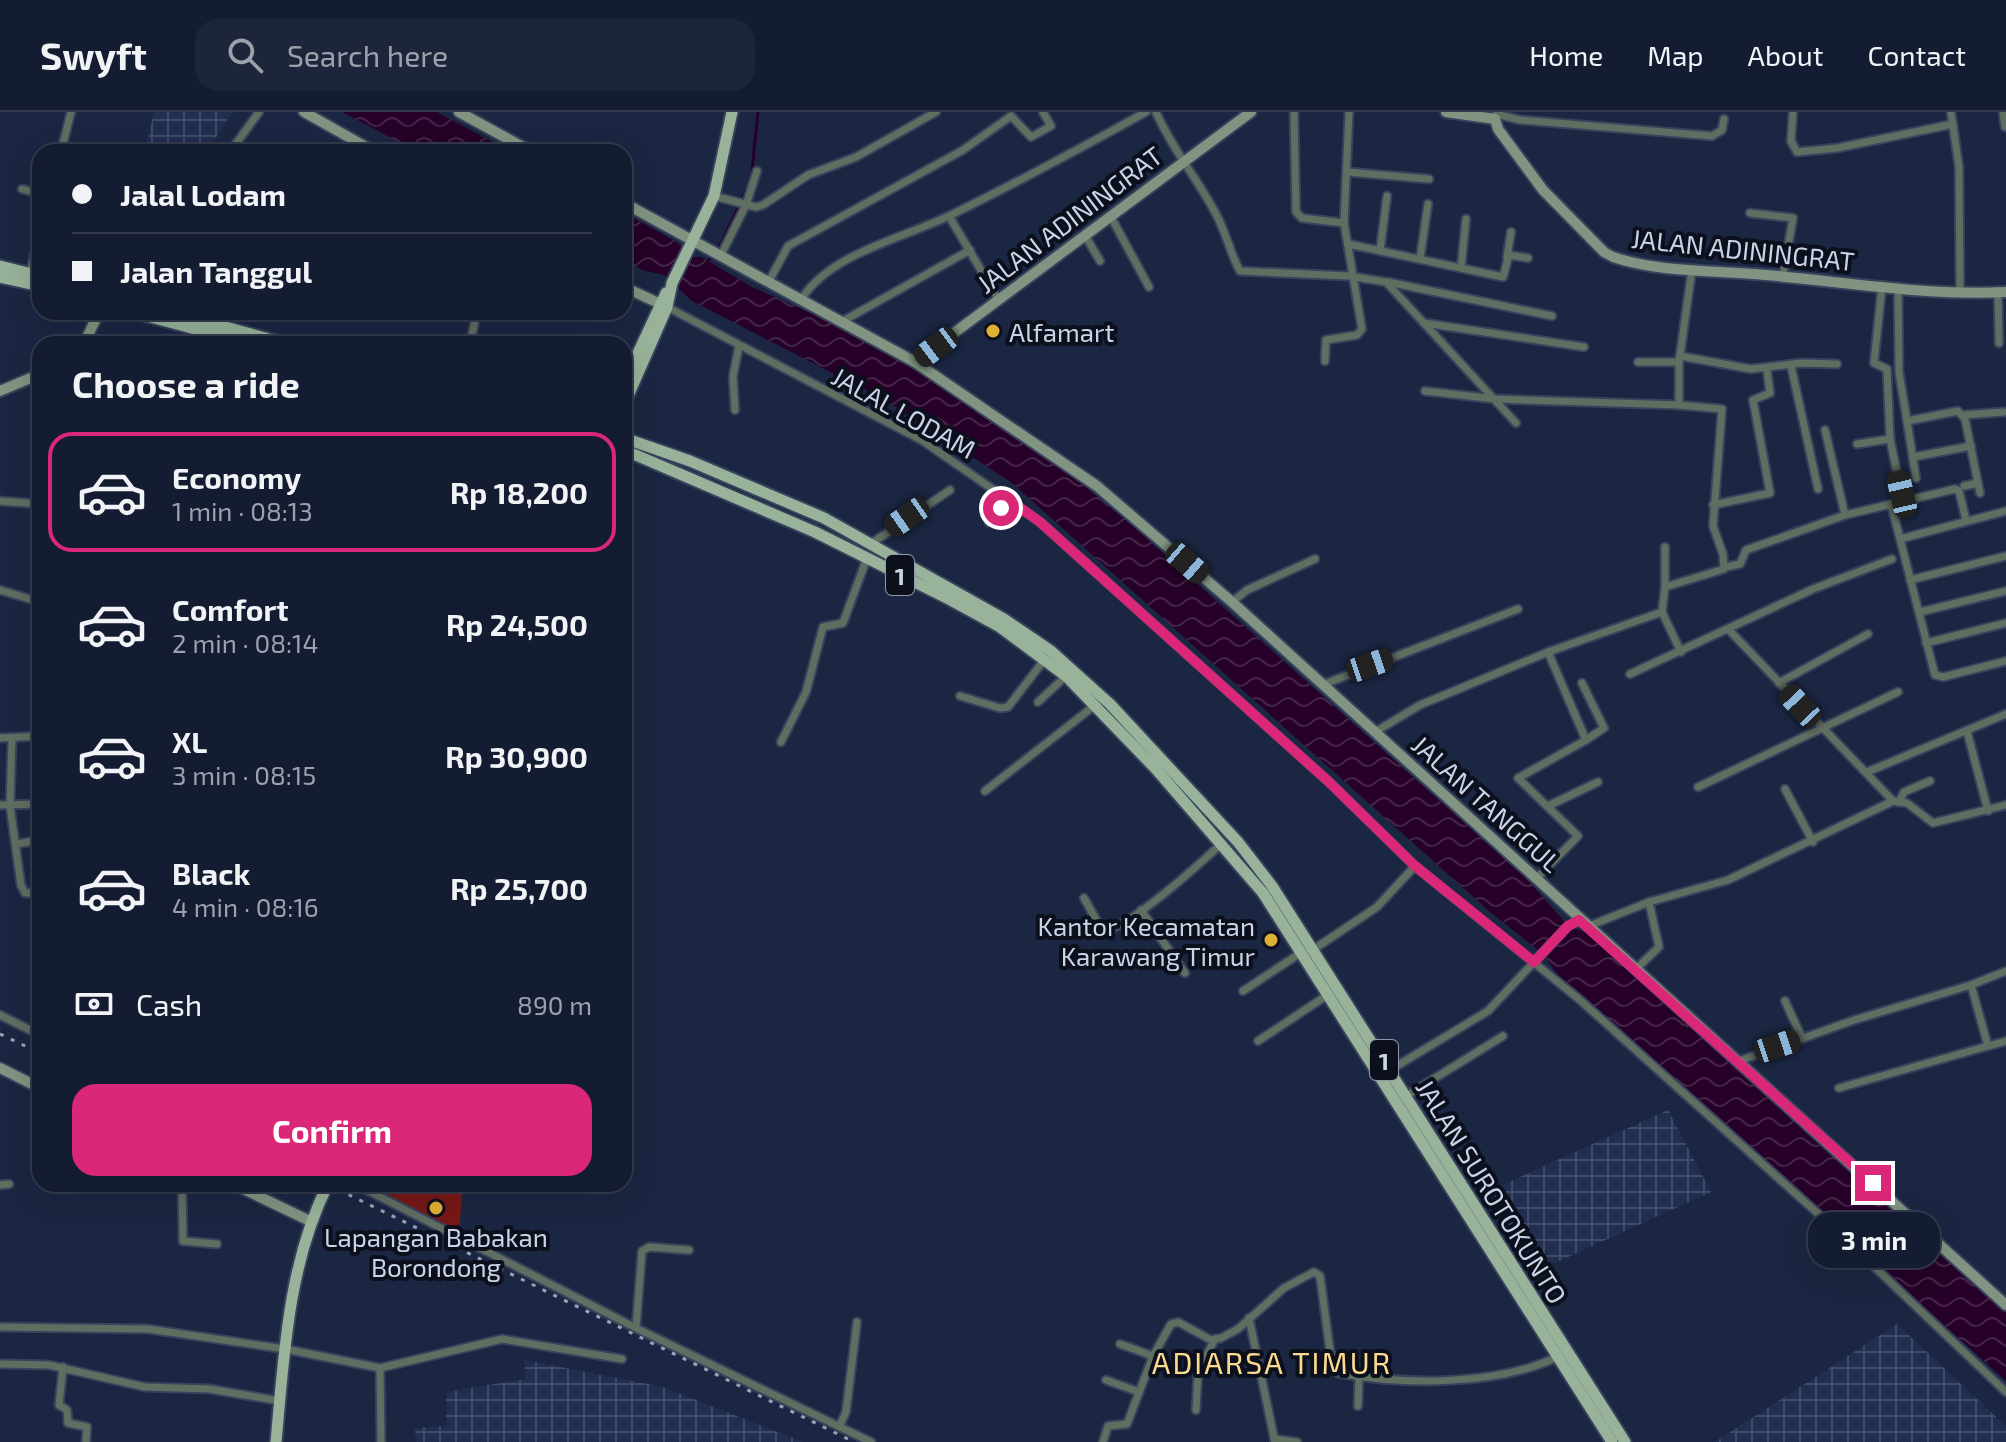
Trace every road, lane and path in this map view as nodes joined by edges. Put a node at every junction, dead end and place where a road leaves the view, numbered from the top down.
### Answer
1 (71, 112) edge
2 (259, 112) edge
3 (304, 112) edge
4 (459, 112) edge
5 (732, 112) edge
6 (936, 112) edge
7 (1043, 112) edge
8 (1146, 112) edge
9 (1156, 112) edge
10 (1251, 112) edge
11 (1294, 112) edge
12 (1349, 112) edge
13 (1446, 112) edge
14 (1793, 112) edge
15 (1951, 112) edge
16 (2003, 112) edge
17 (1495, 115) edge
18 (1724, 119) dead end
19 (1953, 124) junction
20 (2005, 127) edge
21 (63, 144) edge
22 (236, 144) edge
23 (361, 144) edge
24 (517, 144) edge
25 (1181, 163) junction
26 (757, 171) dead end
27 (1348, 172) junction
28 (1429, 179) dead end
29 (22, 189) dead end
30 (32, 192) edge
31 (714, 196) junction
32 (1387, 196) dead end
33 (742, 204) junction
34 (1428, 204) dead end
35 (632, 208) edge
36 (1750, 213) dead end
37 (949, 216) junction
38 (1111, 217) junction
39 (1466, 219) dead end
40 (1344, 223) junction
41 (1511, 232) dead end
42 (1086, 237) junction
43 (1348, 244) junction
44 (691, 245) junction
45 (970, 250) junction
46 (1380, 251) junction
47 (716, 256) junction
48 (1507, 257) junction
49 (1528, 258) dead end
50 (1420, 259) junction
51 (1100, 261) dead end
52 (0, 266) edge
53 (1461, 268) junction
54 (1692, 269) junction
55 (32, 274) edge
56 (1354, 276) junction
57 (1783, 276) junction
58 (0, 277) edge
59 (1386, 282) junction
60 (768, 283) junction
61 (32, 284) edge
62 (1882, 286) junction
63 (1149, 287) dead end
64 (1898, 288) junction
65 (632, 291) edge
66 (1960, 293) junction
67 (2002, 293) edge
68 (802, 298) junction
69 (998, 299) junction
70 (663, 305) junction
71 (1552, 316) dead end
72 (162, 320) edge
73 (200, 320) edge
74 (843, 321) junction
75 (1422, 322) junction
76 (221, 336) edge
77 (258, 336) edge
78 (1999, 343) dead end
79 (739, 346) junction
80 (1584, 347) dead end
81 (1680, 359) junction
82 (1325, 361) dead end
83 (915, 362) junction
84 (1638, 362) dead end
85 (1837, 364) dead end
86 (1791, 366) junction
87 (632, 367) edge
88 (1767, 370) junction
89 (32, 377) edge
90 (632, 384) edge
91 (0, 391) edge
92 (1425, 391) dead end
93 (1495, 399) junction
94 (1679, 405) junction
95 (735, 410) dead end
96 (2004, 412) edge
97 (1963, 415) junction
98 (1907, 421) junction
99 (1516, 423) dead end
100 (1825, 430) dead end
101 (1890, 439) junction
102 (632, 441) edge
103 (1857, 444) dead end
104 (1971, 446) junction
105 (632, 454) edge
106 (1913, 457) junction
107 (1916, 478) dead end
108 (1978, 483) junction
109 (1964, 486) dead end
110 (1818, 489) dead end
111 (950, 490) dead end
112 (1980, 493) dead end
113 (1008, 499) junction
114 (0, 501) edge
115 (1903, 502) junction
116 (32, 503) edge
117 (1891, 504) junction
118 (1713, 505) junction
119 (2006, 511) edge
120 (1845, 515) junction
121 (1966, 520) junction
122 (989, 522) dead end
123 (1900, 539) junction
124 (872, 543) junction
125 (1665, 547) dead end
126 (2006, 556) edge
127 (867, 558) junction
128 (1315, 559) dead end
129 (1892, 559) dead end
130 (1725, 567) junction
131 (1910, 580) junction
132 (1665, 587) junction
133 (0, 590) edge
134 (2006, 591) edge
135 (32, 600) edge
136 (1232, 602) junction
137 (1518, 609) dead end
138 (1662, 612) junction
139 (1920, 612) junction
140 (2006, 623) edge
141 (1728, 629) junction
142 (1868, 634) dead end
143 (1926, 643) junction
144 (1548, 652) junction
145 (1681, 652) junction
146 (1045, 659) junction
147 (2006, 661) edge
148 (1630, 674) dead end
149 (1066, 676) junction
150 (1582, 683) dead end
151 (1779, 683) junction
152 (1322, 685) junction
153 (1898, 692) dead end
154 (960, 696) dead end
155 (1038, 702) dead end
156 (1094, 706) junction
157 (2006, 714) edge
158 (1822, 728) junction
159 (1967, 731) junction
160 (1375, 732) junction
161 (32, 737) edge
162 (0, 738) edge
163 (12, 738) junction
164 (1586, 740) junction
165 (781, 742) dead end
166 (1867, 772) junction
167 (1930, 781) dead end
168 (1598, 782) dead end
169 (1698, 787) dead end
170 (1785, 789) dead end
171 (985, 791) dead end
172 (1896, 802) junction
173 (1194, 803) junction
174 (0, 805) edge
175 (32, 805) edge
176 (2006, 805) edge
177 (10, 806) junction
178 (1548, 806) junction
179 (1988, 811) junction
180 (32, 841) edge
181 (1813, 842) junction
182 (1222, 843) junction
183 (17, 844) junction
184 (1415, 866) junction
185 (1538, 877) junction
186 (32, 892) edge
187 (1084, 898) dead end
188 (1649, 902) junction
189 (1141, 910) junction
190 (1584, 923) junction
191 (1308, 950) junction
192 (1534, 962) junction
193 (1319, 968) junction
194 (1636, 969) junction
195 (2006, 971) edge
196 (1185, 973) dead end
197 (1971, 985) junction
198 (1243, 991) dead end
199 (1329, 994) junction
200 (1785, 1001) dead end
201 (0, 1015) edge
202 (32, 1031) edge
203 (1503, 1036) dead end
204 (1802, 1038) junction
205 (1258, 1041) dead end
206 (2006, 1041) edge
207 (1988, 1046) junction
208 (1739, 1061) junction
209 (0, 1068) edge
210 (1390, 1070) junction
211 (32, 1084) edge
212 (1839, 1088) dead end
213 (1406, 1096) junction
214 (182, 1192) edge
215 (250, 1192) edge
216 (325, 1192) edge
217 (371, 1192) edge
218 (312, 1222) junction
219 (217, 1244) dead end
220 (689, 1250) dead end
221 (2006, 1305) edge
222 (1249, 1318) junction
223 (857, 1322) dead end
224 (0, 1327) edge
225 (636, 1328) junction
226 (1215, 1339) junction
227 (1120, 1344) dead end
228 (285, 1349) junction
229 (1153, 1356) junction
230 (1557, 1357) junction
231 (622, 1359) dead end
232 (0, 1364) edge
233 (63, 1367) junction
234 (380, 1368) junction
235 (1359, 1376) junction
236 (1106, 1380) dead end
237 (1139, 1392) junction
238 (2006, 1392) edge
239 (280, 1401) junction
240 (1358, 1406) dead end
241 (1196, 1410) dead end
242 (839, 1427) junction
243 (1274, 1441) edge
244 (86, 1442) edge
245 (276, 1442) edge
246 (381, 1442) edge
247 (871, 1442) edge
248 (1103, 1442) edge
249 (1297, 1442) edge
250 (1612, 1442) edge
251 (1625, 1442) edge

1 - 21 street
2 - 22 street
3 - 23 street
4 - 24 street
5 - 31 main road
6 - 33 street
7 - 60 street
8 - 37 street
9 - 25 street
10 - 25 street, JALAN ADININGRAT
11 - 40 street
12 - 27 street
13 - 17 street
14 - 19 street
15 - 19 street
16 - 20 street
17 - 18 street
17 - 54 street, JALAN ADININGRAT
19 - 66 street
25 - 38 street, JALAN ADININGRAT
25 - 56 street
26 - 33 street
27 - 28 street
27 - 40 street
29 - 30 street
31 - 33 street
31 - 44 main road
32 - 46 street
33 - 47 street
34 - 50 street
35 - 44 street, JALAN TANGGUL
36 - 57 street
37 - 45 street
37 - 68 street
38 - 42 street, JALAN ADININGRAT
38 - 63 street
39 - 53 street
40 - 43 street
41 - 48 street
42 - 51 street
42 - 69 street, JALAN ADININGRAT
43 - 46 street
43 - 56 street
44 - 47 street, JALAN TANGGUL
44 - 70 main road
45 - 69 street
45 - 74 street
46 - 50 street
47 - 60 street, JALAN TANGGUL
48 - 49 street
48 - 53 street
50 - 53 street
52 - 55 main road
54 - 57 street, JALAN ADININGRAT
54 - 81 street
56 - 59 street
56 - 82 street
57 - 62 street, JALAN ADININGRAT
58 - 61 main road
59 - 71 street
59 - 75 street
60 - 68 street, JALAN TANGGUL
62 - 64 street, JALAN ADININGRAT
62 - 101 street
64 - 66 street, JALAN ADININGRAT
64 - 98 street
65 - 70 street
66 - 67 street, JALAN ADININGRAT
67 - 78 street
68 - 74 street, JALAN TANGGUL
69 - 83 street, JALAN ADININGRAT
70 - 79 street, JALAL LODAM
70 - 87 main road
70 - 90 main road
72 - 76 main road
73 - 77 main road
74 - 83 street, JALAN TANGGUL
75 - 80 street
75 - 93 street
79 - 95 street
79 - 113 street, JALAL LODAM
81 - 84 street
81 - 88 street
81 - 94 street
83 - 136 street, JALAN TANGGUL
85 - 86 street
86 - 88 street
86 - 110 street
88 - 118 street
89 - 91 street
92 - 93 street
93 - 94 street
93 - 99 street
94 - 118 street
96 - 97 street
97 - 98 street
97 - 104 street
98 - 106 street
100 - 120 street
101 - 103 street
101 - 115 street
102 - 124 main road, 1
104 - 106 street
104 - 108 street
105 - 127 main road, 1
106 - 107 street
108 - 109 street
108 - 112 street
111 - 124 street
113 - 122 street
113 - 184 street, JALAL LODAM
114 - 116 street
115 - 117 street
115 - 121 street
117 - 120 street
117 - 123 street
118 - 130 street
119 - 121 street
120 - 130 street
121 - 123 street
123 - 131 street
124 - 173 main road, JALAN SUROTOKUNTO / 1
125 - 132 street
126 - 131 street
127 - 146 main road, 1
127 - 165 street
128 - 136 street
129 - 141 street
130 - 132 street
131 - 139 street
132 - 138 street
133 - 135 street
134 - 139 street
136 - 152 street, JALAN TANGGUL
137 - 152 street
138 - 144 street
138 - 145 street
139 - 143 street
140 - 143 street
141 - 145 street
141 - 151 street
142 - 151 street
143 - 147 street
144 - 160 street
144 - 164 street
145 - 148 street
146 - 149 main road, 1
146 - 154 street
149 - 155 street
149 - 156 main road, 1
150 - 164 street
151 - 158 street
152 - 160 street, JALAN TANGGUL
153 - 158 street
156 - 171 street
156 - 173 main road, JALAN SUROTOKUNTO / 1
157 - 159 street
158 - 166 street
158 - 169 street
159 - 166 street
159 - 179 street
160 - 185 street, JALAN TANGGUL
161 - 163 street
162 - 163 street
163 - 177 street
164 - 178 street
166 - 172 street
167 - 172 street
168 - 178 street
170 - 181 street
172 - 179 street
172 - 181 street
173 - 182 main road, JALAN SUROTOKUNTO / 1
173 - 191 main road, JALAN SUROTOKUNTO / 1
174 - 177 street
175 - 177 street
176 - 179 street
177 - 183 street
178 - 185 street
180 - 183 street
181 - 188 street
182 - 189 street
182 - 191 main road, JALAN SUROTOKUNTO / 1
183 - 186 street
184 - 191 street
184 - 192 street, JALAL LODAM
185 - 190 street, JALAN TANGGUL
187 - 189 street
188 - 190 street
188 - 194 street
189 - 196 street
190 - 192 street
190 - 194 street, JALAN TANGGUL
191 - 193 main road, JALAN SUROTOKUNTO / 1
191 - 198 street
192 - 210 street
192 - 238 street, JALAL LODAM
193 - 199 main road, JALAN SUROTOKUNTO / 1
193 - 210 main road, JALAN SUROTOKUNTO / 1
194 - 208 street, JALAN TANGGUL
195 - 197 street
197 - 204 street
197 - 207 street
199 - 205 street
199 - 230 main road, JALAN SUROTOKUNTO / 1
200 - 204 street
201 - 202 street
203 - 213 street
204 - 208 street
206 - 207 street
207 - 212 street
208 - 221 street, JALAN TANGGUL
209 - 211 street
210 - 213 main road, JALAN SUROTOKUNTO / 1
213 - 251 main road, JALAN SUROTOKUNTO / 1
214 - 219 street
215 - 218 street
216 - 218 main road
217 - 225 street
218 - 228 main road
220 - 225 street
222 - 226 street
222 - 235 street
222 - 243 street
223 - 242 street
224 - 228 street
225 - 242 street
226 - 229 street
226 - 241 street
227 - 229 street
228 - 234 street
228 - 239 main road
229 - 237 street
230 - 235 street
230 - 250 main road, JALAN SUROTOKUNTO / 1
231 - 234 street
232 - 233 street
233 - 239 street
233 - 244 street
234 - 246 street
235 - 240 street
236 - 237 street
237 - 248 street
239 - 245 main road
242 - 247 street
243 - 249 street

